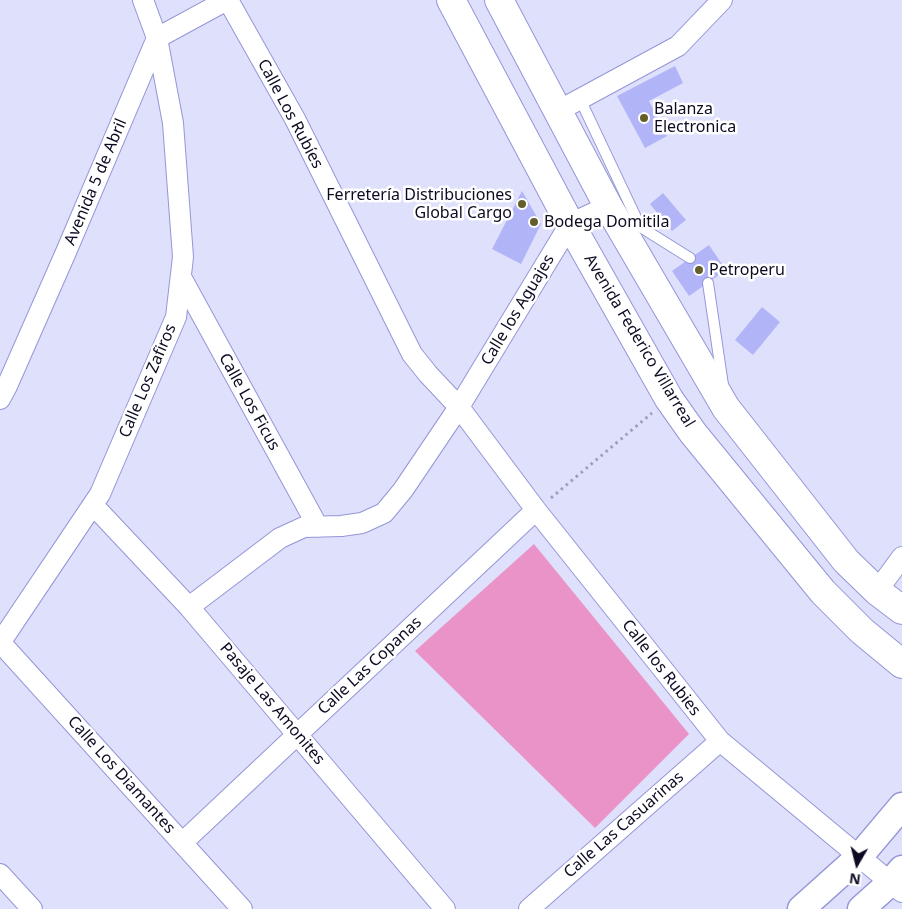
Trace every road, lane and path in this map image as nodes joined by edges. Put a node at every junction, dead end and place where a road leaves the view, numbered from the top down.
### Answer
1 (143, 0) edge
2 (227, 0) edge
3 (451, 0) edge
4 (500, 0) edge
5 (722, 0) edge
6 (157, 38) junction
7 (569, 106) junction
8 (608, 206) junction
9 (570, 224) junction
10 (640, 226) junction
11 (690, 258) dead end
12 (181, 277) junction
13 (708, 283) dead end
14 (669, 398) junction
15 (0, 399) edge
16 (459, 407) junction
17 (726, 408) junction
18 (694, 433) junction
19 (92, 505) junction
20 (536, 510) junction
21 (318, 526) junction
22 (902, 557) edge
23 (877, 591) junction
24 (189, 607) junction
25 (902, 610) edge
26 (0, 642) edge
27 (902, 664) edge
28 (298, 734) junction
29 (720, 742) junction
30 (902, 806) edge
31 (182, 843) junction
32 (859, 857) junction
33 (0, 874) edge
34 (898, 882) edge
35 (32, 909) edge
36 (242, 909) edge
37 (445, 909) edge
38 (529, 909) edge
39 (801, 909) edge
40 (861, 909) edge

1 - 6 street, Calle Los Zafiros
2 - 6 street
2 - 16 street, Calle Los Rubíes
3 - 9 main road, Avenida Federico Villarreal
4 - 7 main road
5 - 7 street
6 - 12 street, Calle Los Zafiros
6 - 15 street, Avenida 5 de Abril
7 - 8 main road
7 - 10 lane
8 - 9 street
8 - 10 lane
8 - 17 main road
9 - 14 main road, Avenida Federico Villarreal
9 - 16 street, Calle los Aguajes
10 - 11 lane
12 - 19 street, Calle Los Zafiros
12 - 21 street, Calle Los Ficus
13 - 17 lane
14 - 18 main road, Avenida Federico Villarreal
14 - 20 path
16 - 20 street, Calle los Rubies
16 - 21 street
17 - 18 main road
17 - 23 main road
18 - 27 main road, Avenida Federico Villarreal
19 - 24 street, Pasaje Las Amonites
19 - 26 street, Calle Los Zafiros
20 - 28 street, Calle Las Copanas
20 - 29 street, Calle los Rubies
21 - 24 street
22 - 23 street
23 - 25 main road
24 - 28 street, Pasaje Las Amonites
26 - 31 street, Calle Los Diamantes
28 - 31 street, Calle Las Copanas
28 - 37 street, Pasaje Las Amonites
29 - 32 street, Calle los Rubies
29 - 38 street, Calle Las Casuarinas
30 - 32 street
31 - 36 street, Calle Los Diamantes
32 - 34 street, Calle los Rubies
32 - 39 street
33 - 35 street
34 - 40 street

